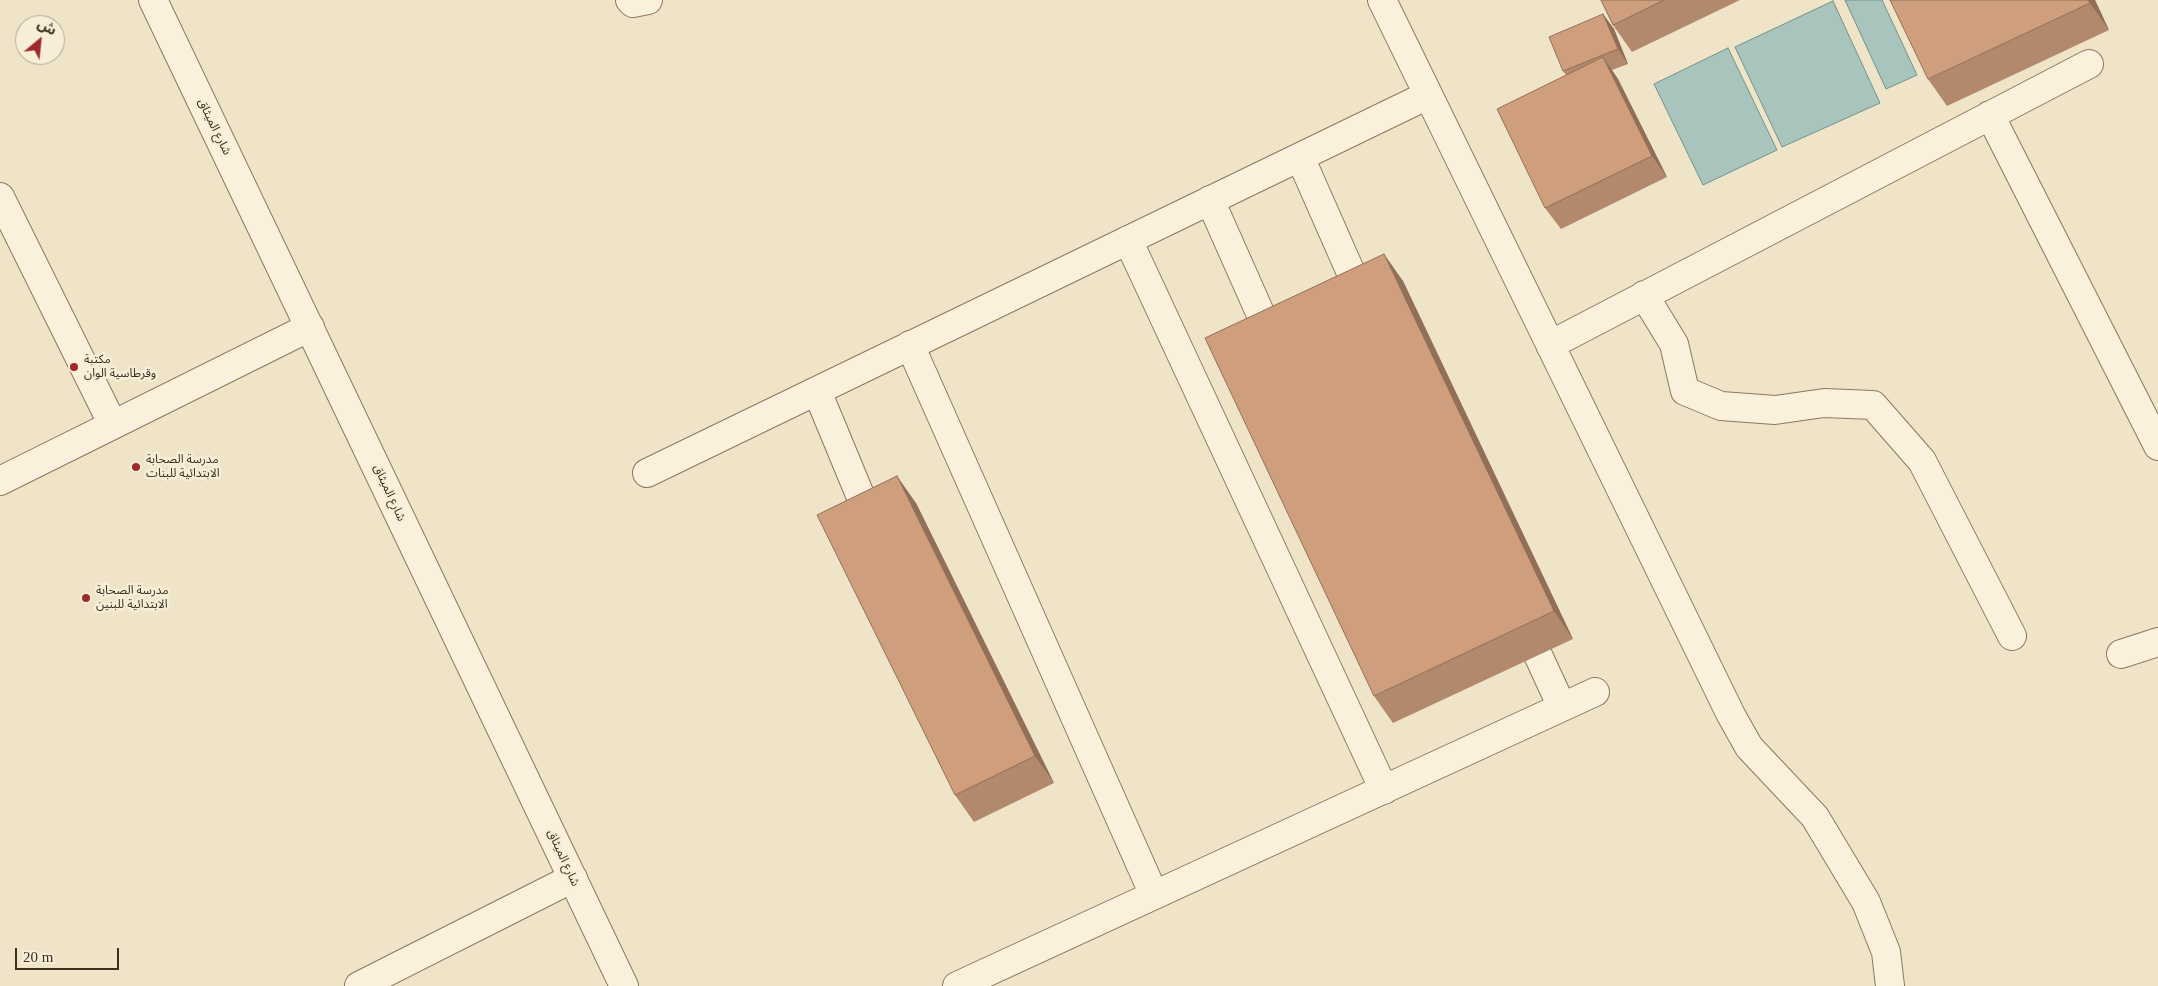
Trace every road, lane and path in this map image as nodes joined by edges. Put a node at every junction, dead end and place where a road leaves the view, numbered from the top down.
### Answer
1 (153, 0) edge
2 (630, 0) edge
3 (648, 0) edge
4 (1382, 0) edge
5 (2089, 64) dead end
6 (1428, 95) junction
7 (1990, 115) junction
8 (1300, 156) junction
9 (0, 197) edge
10 (1210, 200) junction
11 (1128, 240) junction
12 (1644, 295) junction
13 (1363, 300) edge
14 (310, 327) junction
15 (1273, 342) edge
16 (1550, 345) junction
17 (910, 346) junction
18 (817, 391) junction
19 (113, 425) junction
20 (2158, 446) edge
21 (647, 473) dead end
22 (0, 481) edge
23 (872, 524) edge
24 (2012, 636) dead end
25 (2158, 642) edge
26 (2121, 654) dead end
27 (1538, 655) dead end
28 (1595, 692) dead end
29 (1562, 707) junction
30 (1384, 790) junction
31 (573, 878) junction
32 (1154, 895) junction
33 (359, 986) edge
34 (624, 986) edge
35 (956, 986) edge
36 (1890, 986) edge

1 - 14 street, شارع الميثاق
2 - 3 street
4 - 6 street
5 - 7 street
6 - 8 street
6 - 16 street
7 - 12 street
7 - 20 street
8 - 10 street
8 - 13 street
9 - 19 street
10 - 11 street
10 - 15 street
11 - 17 street
11 - 30 street
12 - 16 street
12 - 24 street
14 - 19 street
14 - 31 street, شارع الميثاق
16 - 36 street
17 - 18 street
17 - 32 street
18 - 21 street
18 - 23 street
19 - 22 street
25 - 26 street
27 - 29 street
28 - 29 street
29 - 30 street
30 - 32 street
31 - 33 street
31 - 34 street, شارع الميثاق
32 - 35 street

